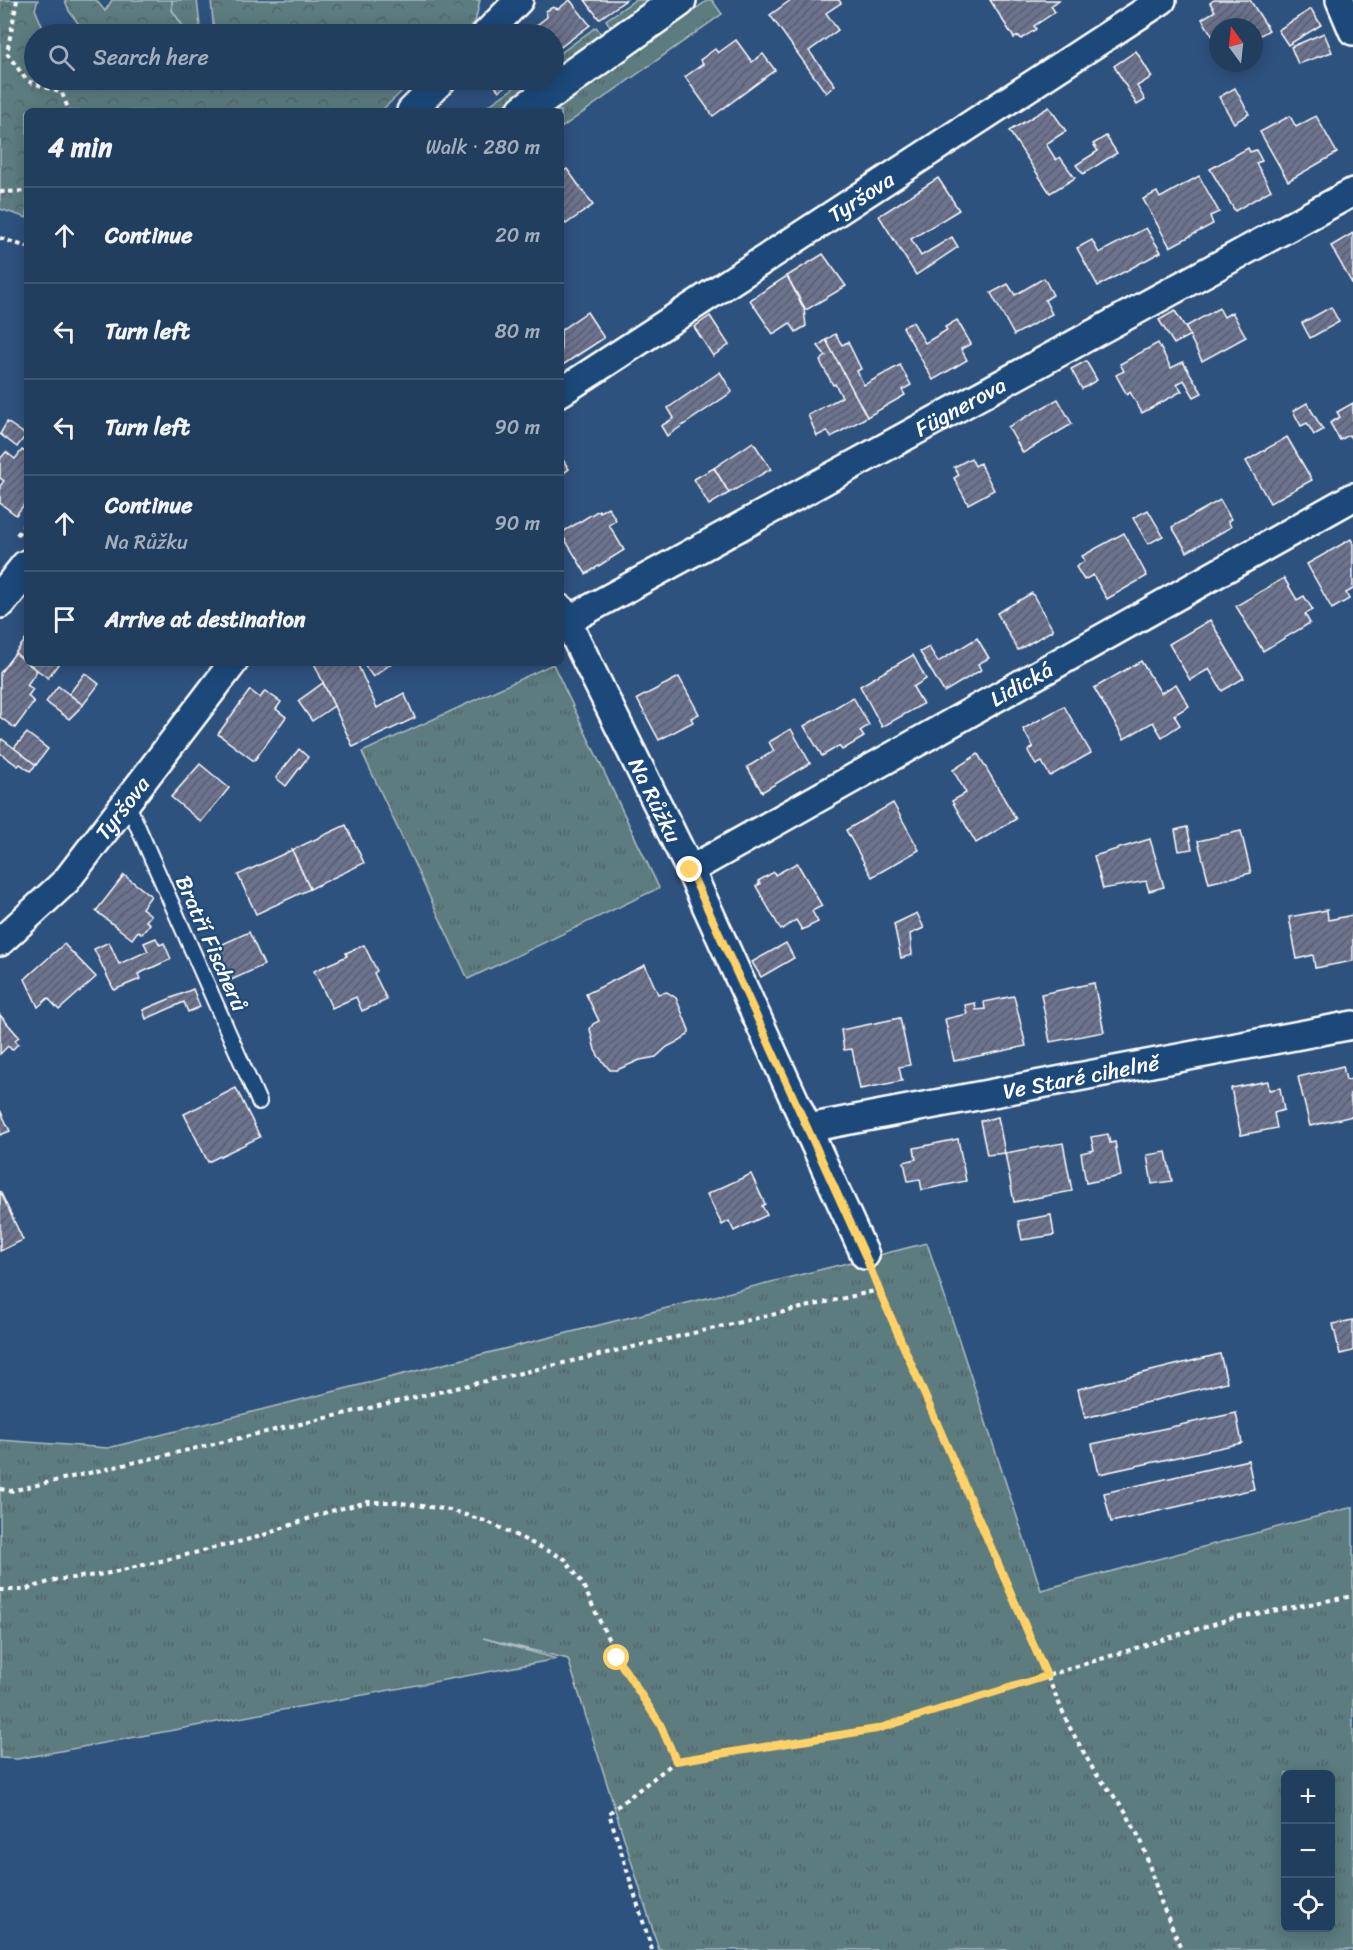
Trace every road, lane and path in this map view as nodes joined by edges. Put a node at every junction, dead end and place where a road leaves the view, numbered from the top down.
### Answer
1 (17, 0) edge
2 (519, 0) edge
3 (679, 0) edge
4 (1162, 0) edge
5 (1340, 0) edge
6 (496, 24) edge
7 (1353, 30) edge
8 (24, 77) edge
9 (564, 82) edge
10 (53, 90) edge
11 (432, 90) edge
12 (553, 90) edge
13 (68, 108) edge
14 (414, 108) edge
15 (528, 108) edge
16 (24, 191) edge
17 (0, 192) edge
18 (1353, 192) edge
19 (0, 238) edge
20 (24, 246) edge
21 (564, 390) edge
22 (1353, 497) edge
23 (24, 571) edge
24 (0, 601) edge
25 (564, 615) edge
26 (231, 666) edge
27 (126, 800) junction
28 (690, 870) junction
29 (0, 942) edge
30 (1353, 1025) edge
31 (259, 1102) dead end
32 (808, 1128) junction
33 (865, 1255) joint
34 (879, 1290) junction
35 (0, 1489) edge
36 (0, 1590) edge
37 (1353, 1596) edge
38 (1047, 1676) junction
39 (676, 1761) junction
40 (652, 1950) edge
41 (1182, 1950) edge

1 - 8 path
2 - 6 street
3 - 9 street
4 - 21 street, Tyršova
5 - 7 street
10 - 13 path
11 - 14 street
12 - 15 street
16 - 17 path
18 - 25 street, Fügnerova
19 - 20 path
22 - 28 street, Lidická
23 - 24 street
25 - 28 street, Na Růžku
26 - 27 street, Tyršova
27 - 29 street, Tyršova
27 - 31 lane, Bratří Fischerů
28 - 32 street, Na Růžku
30 - 32 street, Ve Staré cihelně
32 - 33 street, Na Růžku
33 - 34 path
34 - 35 path
34 - 38 path
36 - 39 path
37 - 38 path
38 - 39 path
38 - 41 path
39 - 40 path

